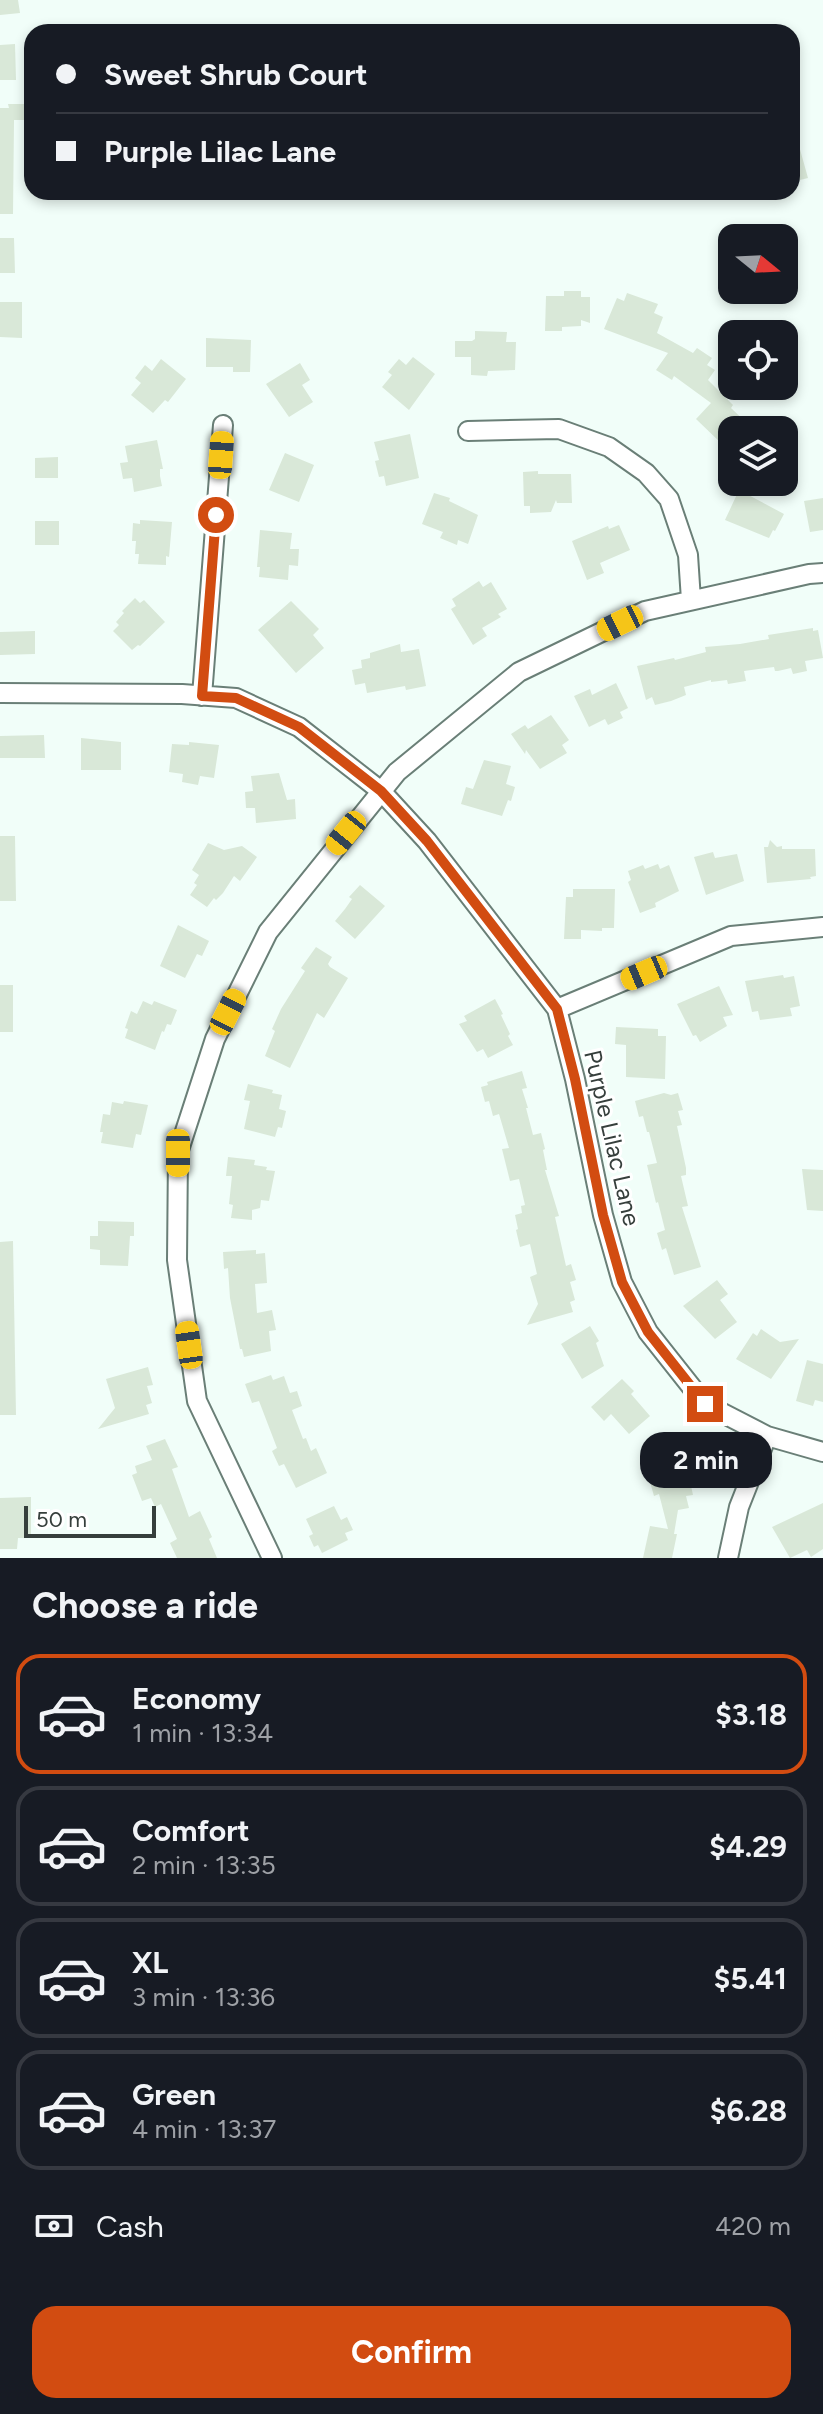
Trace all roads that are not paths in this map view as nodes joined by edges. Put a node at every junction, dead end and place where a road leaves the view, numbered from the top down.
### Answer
1 (223, 425) dead end
2 (468, 431) dead end
3 (823, 573) edge
4 (691, 600) junction
5 (0, 693) edge
6 (202, 696) junction
7 (381, 791) junction
8 (823, 927) edge
9 (557, 1009) junction
10 (767, 1436) junction
11 (823, 1452) edge
12 (272, 1558) edge
13 (728, 1558) edge

1 - 6 street
2 - 4 street
3 - 4 street
4 - 7 street
5 - 6 street, Purple Lilac Lane
6 - 7 street, Purple Lilac Lane
7 - 9 street, Purple Lilac Lane
7 - 12 street
8 - 9 street
9 - 10 street, Purple Lilac Lane
10 - 11 street, Purple Lilac Lane
10 - 13 street

